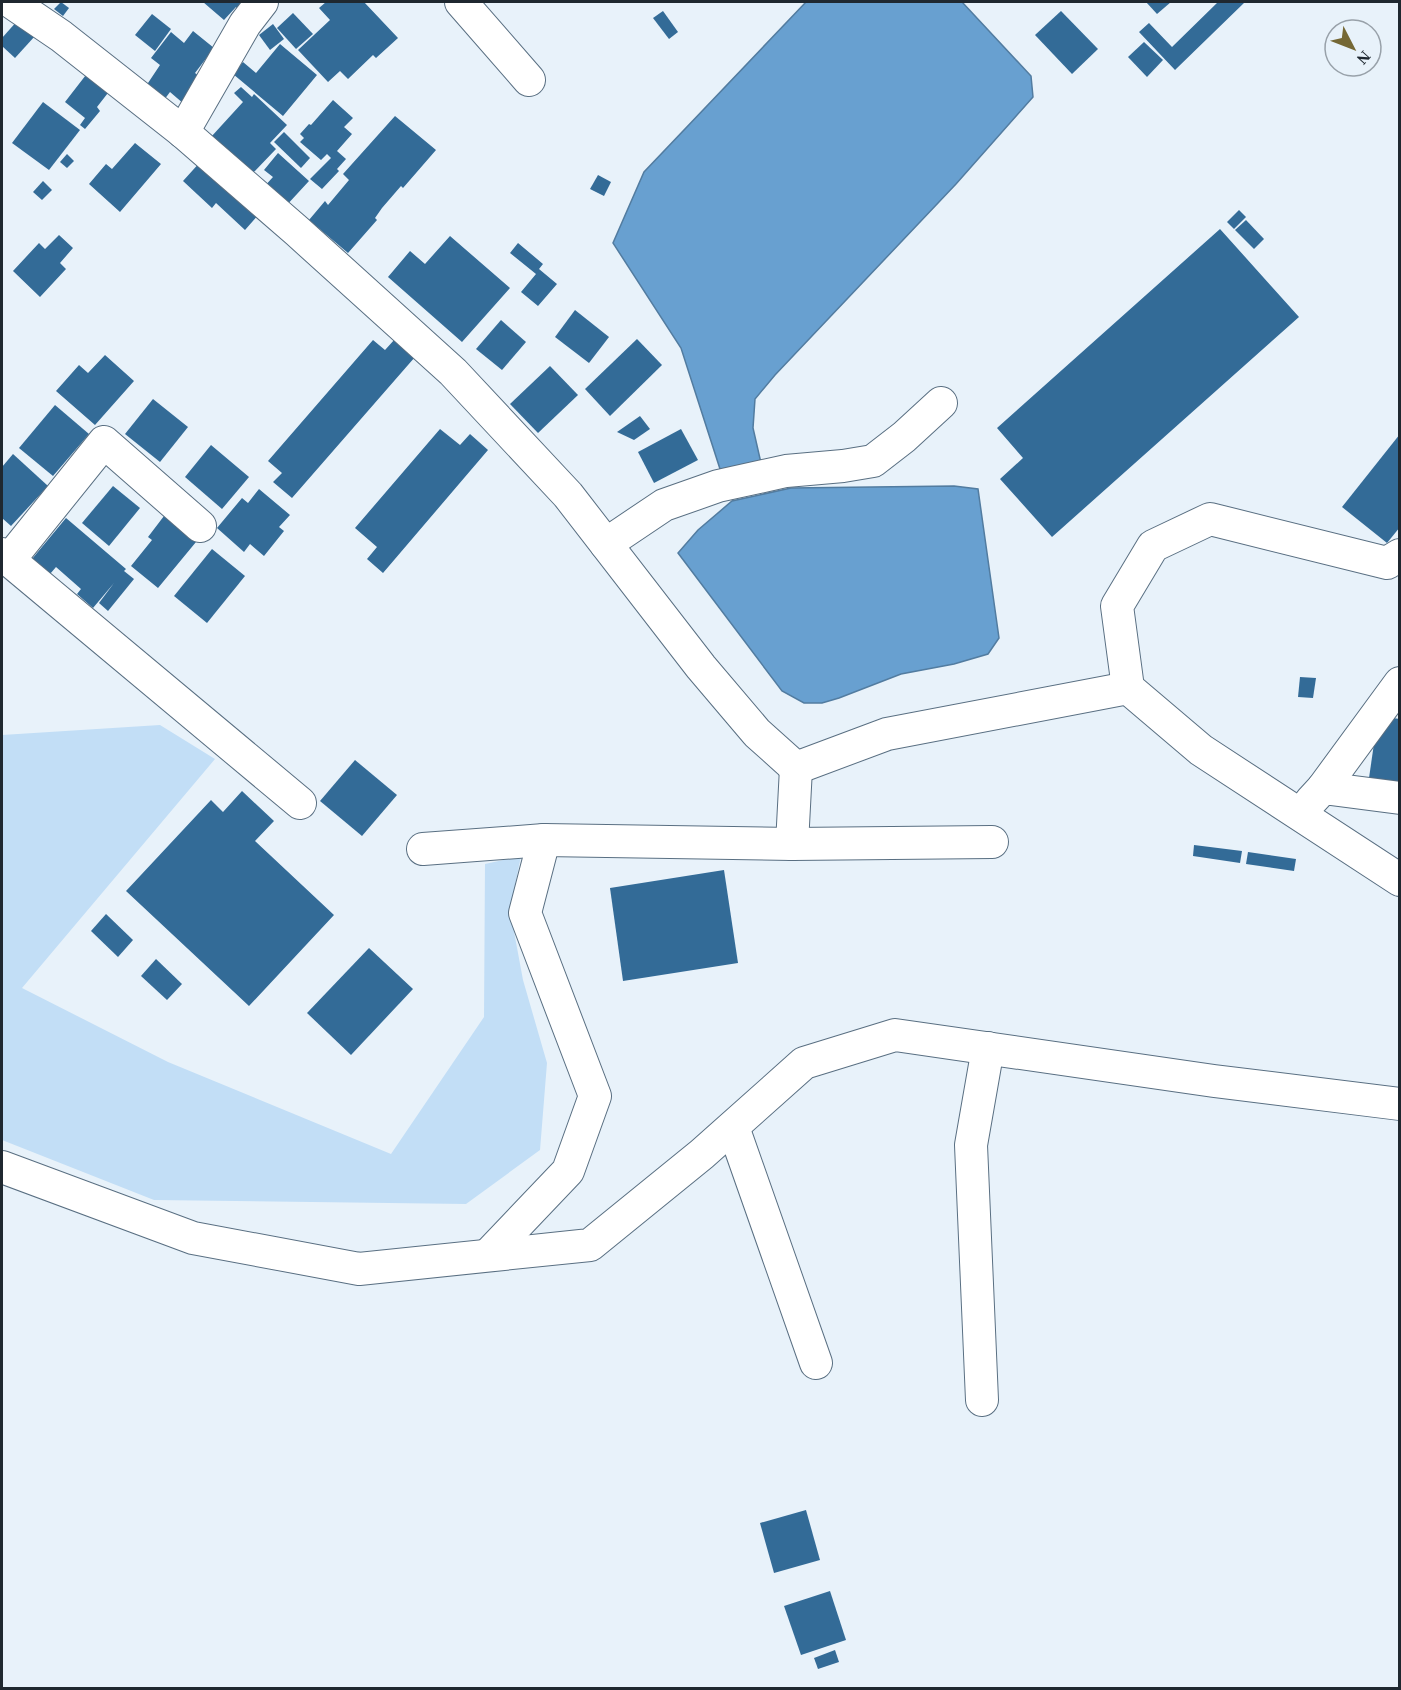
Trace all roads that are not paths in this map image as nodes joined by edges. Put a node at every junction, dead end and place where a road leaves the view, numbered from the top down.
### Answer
1 (11, 2) edge
2 (262, 2) edge
3 (461, 2) edge
4 (529, 80) dead end
5 (183, 132) junction
6 (941, 403) dead end
7 (200, 526) dead end
8 (606, 544) junction
9 (1400, 555) edge
10 (5, 557) edge
11 (1400, 683) edge
12 (1128, 688) junction
13 (796, 768) junction
14 (1323, 788) junction
15 (1400, 798) edge
16 (300, 803) dead end
17 (1299, 813) junction
18 (544, 840) junction
19 (992, 842) dead end
20 (792, 844) junction
21 (423, 849) dead end
22 (1400, 880) edge
23 (988, 1048) junction
24 (1400, 1104) edge
25 (733, 1127) junction
26 (2, 1167) edge
27 (488, 1255) junction
28 (816, 1363) dead end
29 (982, 1401) dead end

1 - 5 street
2 - 5 street
3 - 4 street
5 - 8 street
6 - 8 street
7 - 10 street
8 - 13 street
9 - 12 street
10 - 16 street
11 - 14 street
12 - 13 street
12 - 17 street
13 - 20 street
14 - 15 street
14 - 17 street
17 - 22 street
18 - 20 street
18 - 21 street
18 - 27 street
19 - 20 street
23 - 24 street
23 - 25 street
23 - 29 street
25 - 27 street
25 - 28 street
26 - 27 street

